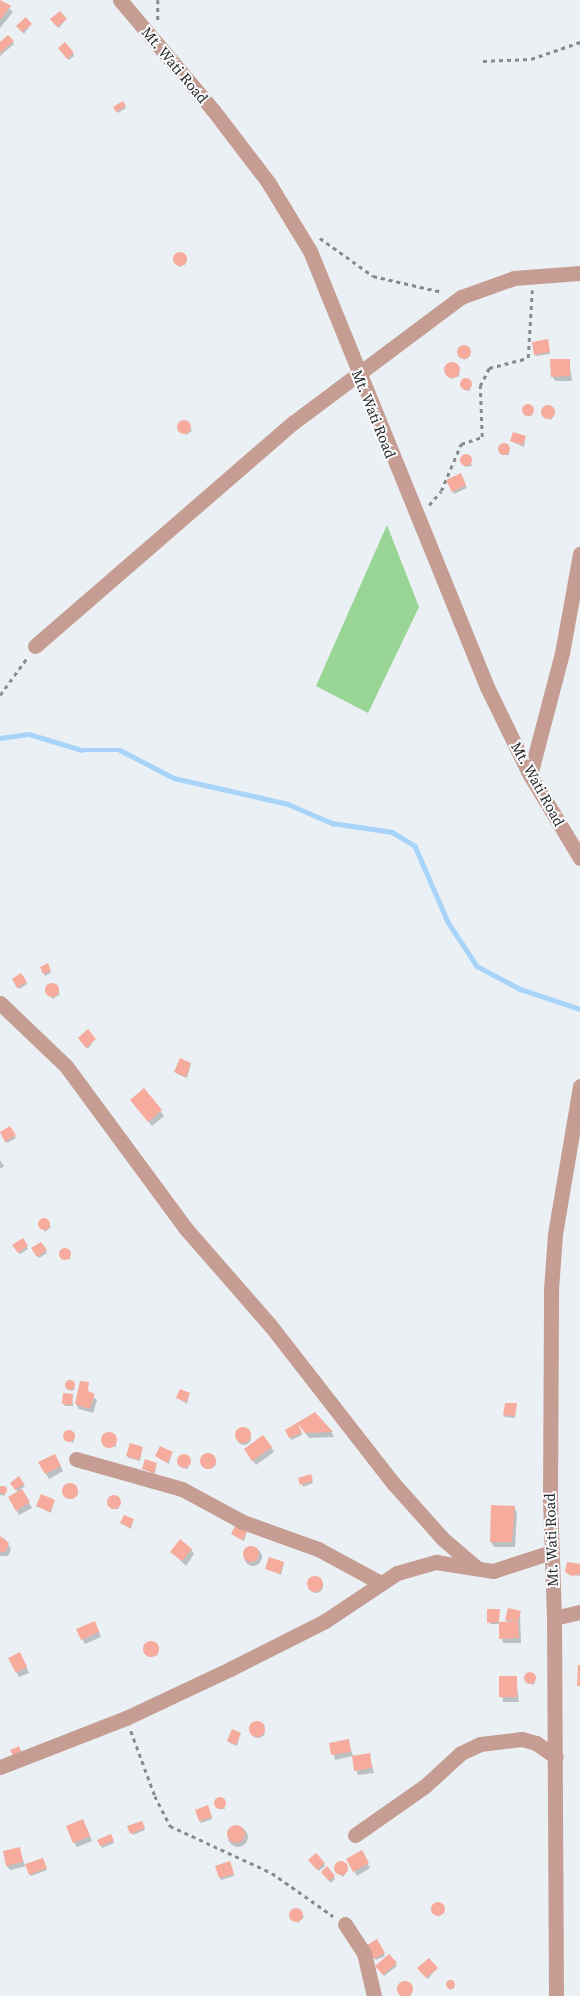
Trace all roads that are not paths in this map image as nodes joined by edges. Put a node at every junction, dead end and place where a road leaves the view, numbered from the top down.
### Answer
1 (120, 0) edge
2 (580, 273) edge
3 (358, 374) junction
4 (580, 554) edge
5 (35, 646) road end
6 (530, 775) junction
7 (580, 858) edge
8 (0, 1003) edge
9 (580, 1086) edge
10 (76, 1458) dead end
11 (551, 1552) junction
12 (477, 1568) junction
13 (379, 1582) junction
14 (580, 1612) edge
15 (554, 1618) junction
16 (556, 1757) junction
17 (0, 1766) edge
18 (355, 1835) dead end
19 (345, 1924) road end
20 (374, 1996) edge
21 (556, 1996) edge

1 - 3 street, Mt. Wati Road
2 - 3 street
3 - 5 street
3 - 6 street, Mt. Wati Road
4 - 6 street
6 - 7 street, Mt. Wati Road
8 - 12 street
9 - 11 street, Mt. Wati Road
10 - 13 street
11 - 12 street
11 - 15 street, Mt. Wati Road
12 - 13 street
13 - 17 street
14 - 15 street
15 - 16 street, Mt. Wati Road
16 - 18 street
16 - 21 street, Mt. Wati Road
19 - 20 street

